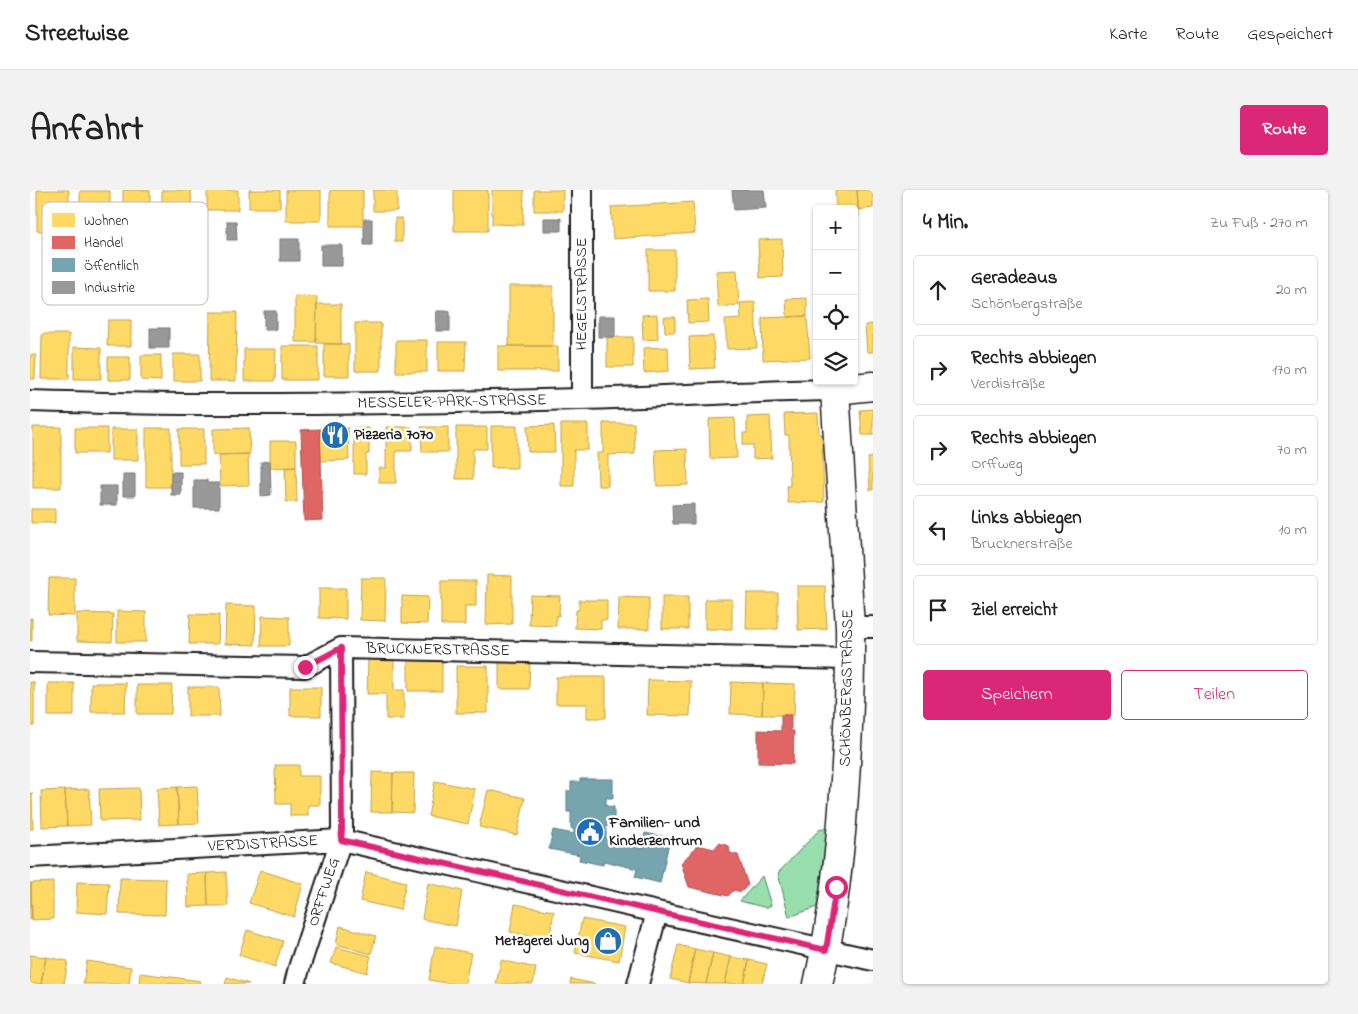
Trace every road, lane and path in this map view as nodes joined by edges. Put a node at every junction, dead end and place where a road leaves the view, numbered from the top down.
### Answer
1 (582, 190) edge
2 (873, 386) edge
3 (835, 390) junction
4 (582, 399) junction
5 (30, 401) edge
6 (861, 627) edge
7 (341, 648) junction
8 (850, 660) junction
9 (30, 662) edge
10 (341, 840) junction
11 (30, 857) edge
12 (657, 912) junction
13 (826, 950) junction
14 (873, 960) edge
15 (295, 984) edge
16 (638, 984) edge
17 (818, 984) edge

1 - 4 street, HEGELSTRASSE
2 - 3 street, MESSELER-PARK-STRASSE
3 - 4 street, MESSELER-PARK-STRASSE
3 - 6 street, SCHÖNBERGSTRASSE
4 - 5 street, MESSELER-PARK-STRASSE
6 - 8 street, SCHÖNBERGSTRASSE
7 - 8 street, BRUCKNERSTRASSE
7 - 9 street, BRUCKNERSTRASSE
7 - 10 street, ORFFWEG
8 - 13 street, SCHÖNBERGSTRASSE
10 - 11 street, VERDISTRASSE
10 - 12 street, VERDISTRASSE
10 - 15 street, ORFFWEG
12 - 13 street, VERDISTRASSE
12 - 16 street
13 - 14 street, VERDISTRASSE
13 - 17 street, SCHÖNBERGSTRASSE

